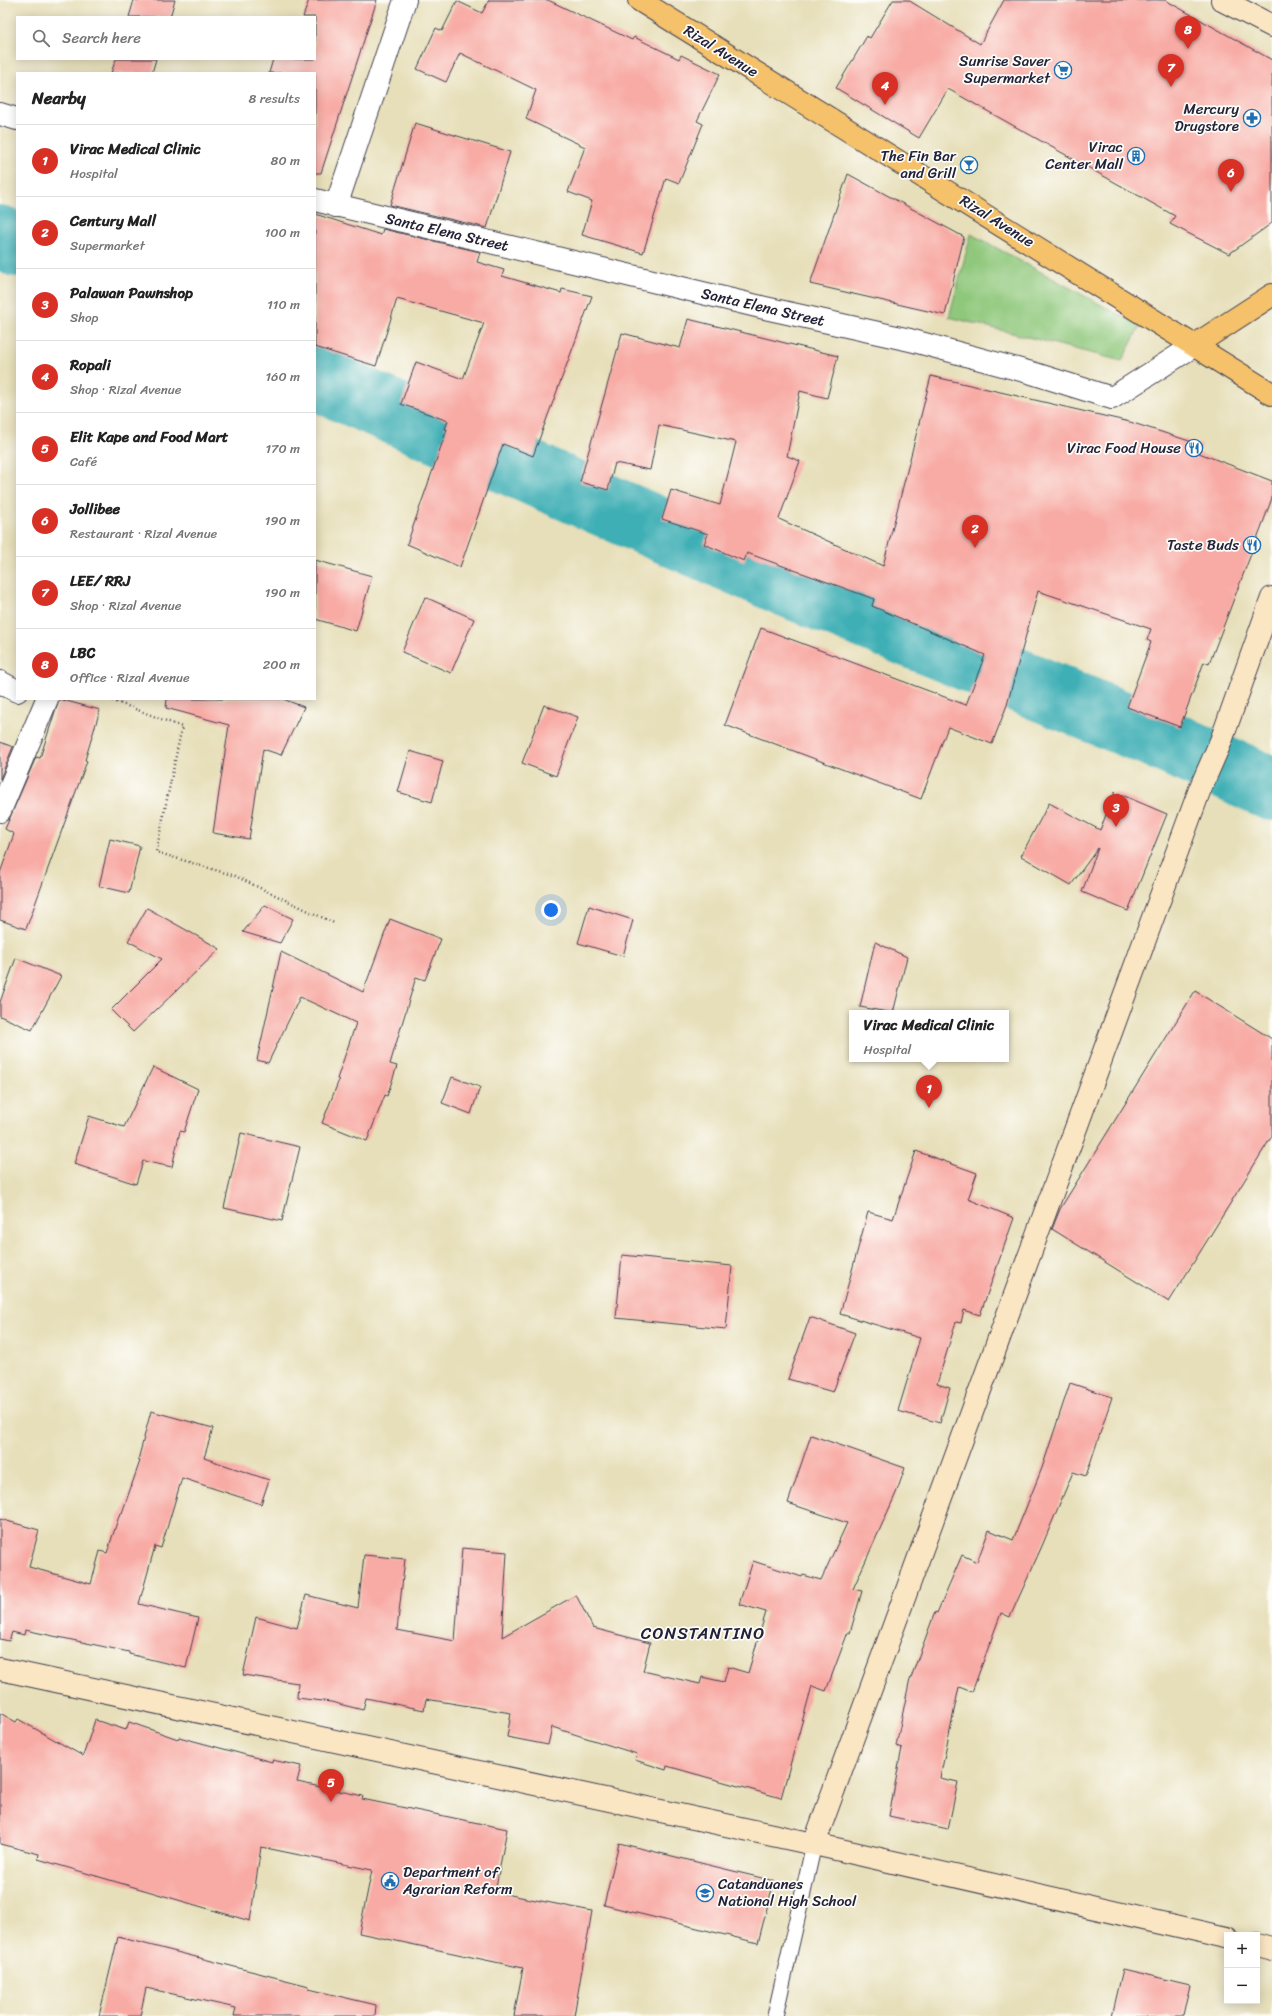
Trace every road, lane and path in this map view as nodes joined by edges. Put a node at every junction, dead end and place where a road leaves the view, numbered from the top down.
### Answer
1 (405, 0) edge
2 (639, 0) edge
3 (1222, 0) edge
4 (1272, 26) edge
5 (0, 114) edge
6 (16, 119) edge
7 (316, 200) edge
8 (336, 206) junction
9 (1272, 295) edge
10 (1195, 345) junction
11 (1272, 394) edge
12 (1272, 598) edge
13 (0, 682) edge
14 (16, 690) edge
15 (112, 700) edge
16 (42, 701) edge
17 (0, 811) edge
18 (334, 923) dead end
19 (0, 1669) edge
20 (814, 1844) junction
21 (1224, 1937) edge
22 (1260, 1945) edge
23 (1272, 1948) edge
24 (775, 2016) edge

1 - 8 street
2 - 10 main road, Rizal Avenue
3 - 4 main road
5 - 6 street
7 - 8 street, Santa Elena Street
8 - 10 street, Santa Elena Street
9 - 10 main road
10 - 11 main road, Rizal Avenue
12 - 20 main road
13 - 14 street
15 - 18 path
16 - 17 street
19 - 20 main road
20 - 21 main road
20 - 24 lane
22 - 23 main road

